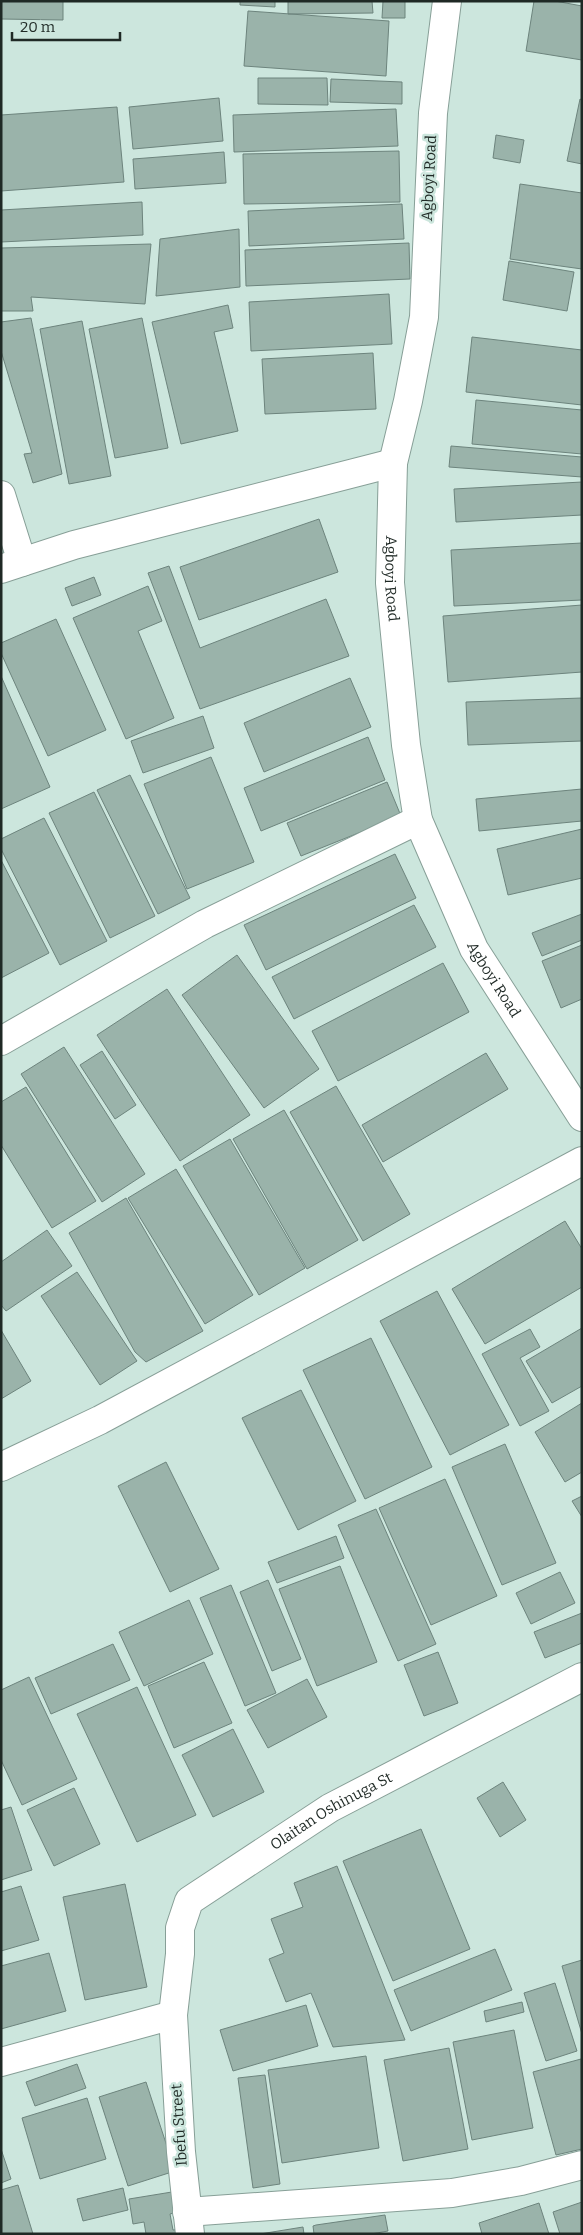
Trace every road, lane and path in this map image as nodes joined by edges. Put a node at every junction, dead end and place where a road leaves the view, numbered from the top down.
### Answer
1 (447, 1) edge
2 (393, 463) junction
3 (1, 495) edge
4 (12, 565) edge
5 (418, 820) junction
6 (1, 1041) edge
7 (582, 1117) edge
8 (582, 1161) edge
9 (1, 1467) edge
10 (582, 1677) edge
11 (173, 2015) junction
12 (1, 2062) edge
13 (582, 2165) edge
14 (188, 2223) edge

1 - 2 street, Agboyi Road
2 - 4 street
2 - 5 street, Agboyi Road
3 - 4 street
5 - 6 street
5 - 7 street, Agboyi Road
8 - 9 street
10 - 11 street, Olaitan Oshinuga St
11 - 12 street
11 - 14 street, Ibefu Street
13 - 14 street

